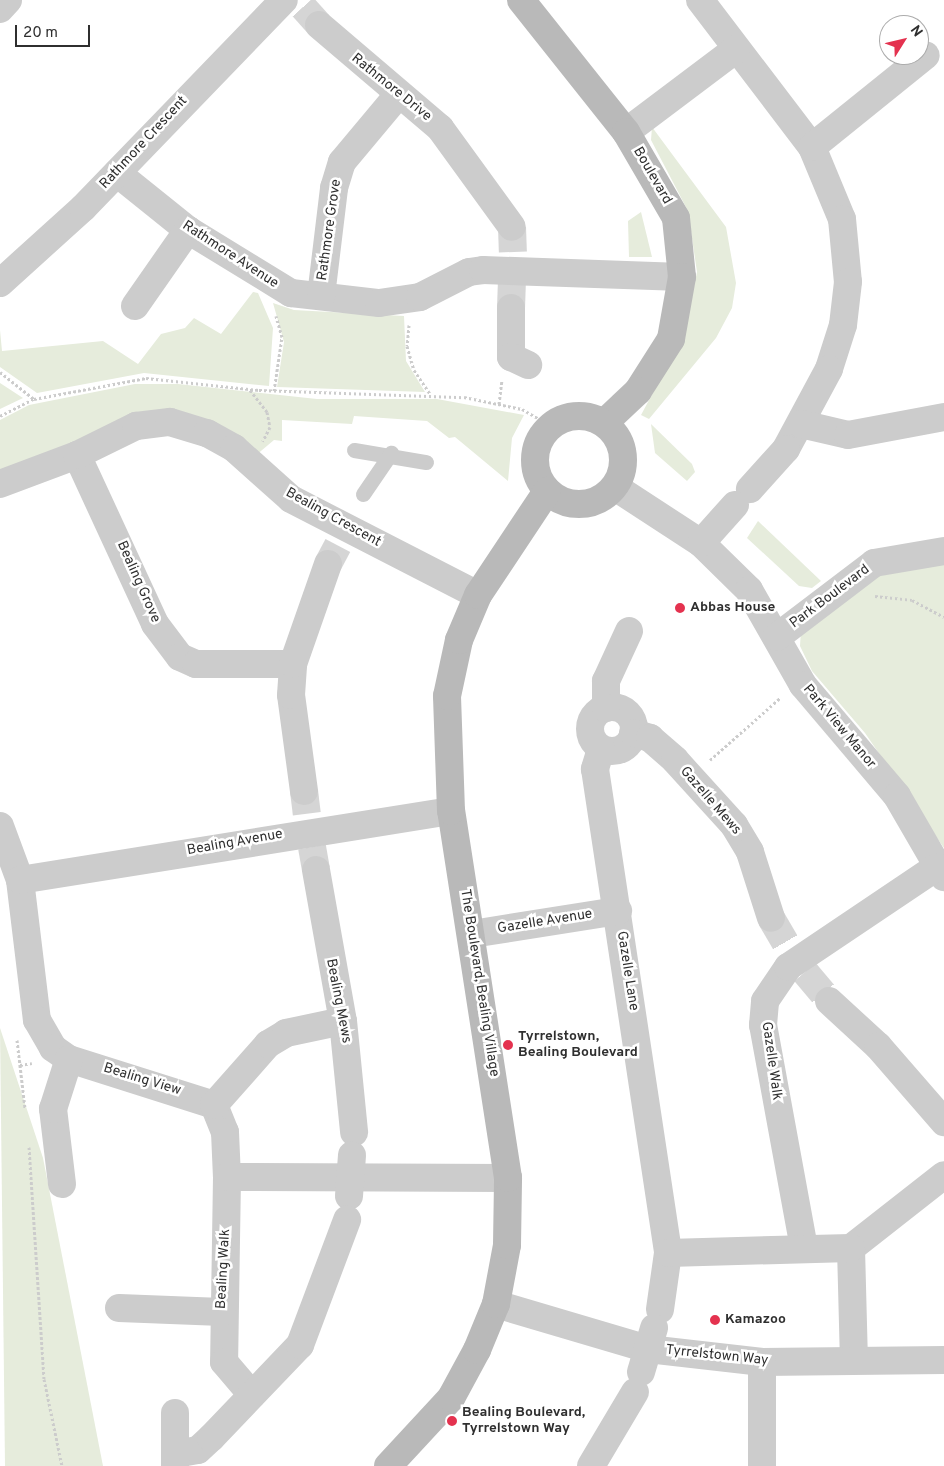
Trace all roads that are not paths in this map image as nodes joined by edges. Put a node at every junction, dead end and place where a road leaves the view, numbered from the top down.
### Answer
1 (8, 0) edge
2 (521, 0) edge
3 (700, 0) edge
4 (301, 8) edge
5 (0, 9) edge
6 (736, 49) junction
7 (914, 65) edge
8 (398, 95) junction
9 (626, 132) junction
10 (812, 147) junction
11 (117, 173) junction
12 (188, 230) junction
13 (512, 269) junction
14 (682, 278) junction
15 (0, 283) edge
16 (321, 296) junction
17 (134, 306) dead end
18 (528, 365) dead end
19 (944, 417) edge
20 (604, 423) junction
21 (801, 424) junction
22 (354, 450) dead end
23 (391, 453) junction
24 (77, 455) junction
25 (426, 462) dead end
26 (0, 484) edge
27 (615, 487) junction
28 (547, 491) junction
29 (363, 494) dead end
30 (341, 537) junction
31 (701, 544) junction
32 (944, 551) edge
33 (478, 596) junction
34 (629, 630) dead end
35 (777, 637) junction
36 (294, 664) junction
37 (606, 708) junction
38 (634, 733) junction
39 (601, 749) junction
40 (451, 812) junction
41 (0, 826) edge
42 (310, 831) junction
43 (940, 872) edge
44 (20, 880) junction
45 (618, 911) junction
46 (772, 918) tunnel mouth
47 (472, 934) junction
48 (829, 1001) tunnel mouth
49 (343, 1020) junction
50 (69, 1059) junction
51 (214, 1105) junction
52 (944, 1122) edge
53 (944, 1175) edge
54 (350, 1176) junction
55 (227, 1177) junction
56 (508, 1178) junction
57 (62, 1184) dead end
58 (804, 1248) junction
59 (851, 1248) junction
60 (668, 1253) junction
61 (496, 1304) junction
62 (118, 1308) dead end
63 (222, 1312) junction
64 (647, 1350) junction
65 (854, 1360) junction
66 (944, 1360) edge
67 (762, 1362) junction
68 (252, 1395) junction
69 (175, 1413) dead end
70 (175, 1460) edge
71 (388, 1466) edge
72 (590, 1466) edge
73 (762, 1466) edge

1 - 5 street
2 - 9 street, Boulevard
3 - 6 street
4 - 8 street, Rathmore Drive
4 - 11 street, Rathmore Crescent
6 - 9 street
6 - 10 street
7 - 10 street
8 - 13 street, Rathmore Drive
8 - 16 street, Rathmore Grove
9 - 14 street, Boulevard
10 - 21 street
11 - 12 street, Rathmore Avenue
11 - 15 street, Rathmore Crescent
12 - 16 street, Rathmore Avenue
12 - 17 street
13 - 14 street, Rathmore Avenue
13 - 16 street, Rathmore Avenue
13 - 18 street
14 - 20 street, Boulevard
19 - 21 street
20 - 27 street
20 - 28 street
21 - 31 street
22 - 23 lane
23 - 25 lane
23 - 29 lane
24 - 26 street, Bealing Crescent
24 - 30 street, Bealing Crescent
24 - 36 street, Bealing Grove
27 - 28 street
27 - 31 street, Park View Manor
28 - 33 street, The Boulevard, Bealing Village
30 - 33 street, Bealing Crescent
30 - 36 street
31 - 35 street, Park View Manor
32 - 35 street, Park Boulevard
33 - 40 street, The Boulevard, Bealing Village
34 - 37 street
35 - 43 street, Park View Manor
36 - 42 street
37 - 38 street
37 - 39 street
38 - 39 street
38 - 46 street, Gazelle Mews
39 - 45 street, Gazelle Lane
40 - 42 street, Bealing Avenue
40 - 47 street, The Boulevard, Bealing Village
41 - 44 street
42 - 44 street, Bealing Avenue
42 - 49 street, Bealing Mews
43 - 58 street, Gazelle Walk
44 - 50 street, Bealing View
45 - 47 street, Gazelle Avenue
45 - 60 street, Gazelle Lane
47 - 56 street, The Boulevard, Bealing Village
48 - 52 street
49 - 51 street
49 - 54 street, Bealing Mews
50 - 51 street, Bealing View
50 - 57 street
51 - 55 street, Bealing Walk
53 - 59 street
54 - 55 street
54 - 56 street
54 - 68 street
55 - 63 street, Bealing Walk
56 - 61 street, The Boulevard, Bealing Village
58 - 59 street
58 - 60 street
59 - 65 street
60 - 64 street, Gazelle Lane
61 - 64 street, Tyrrelstown Way
61 - 71 street, The Boulevard, Bealing Village
62 - 63 street
63 - 68 street, Bealing Walk
64 - 67 street, Tyrrelstown Way
64 - 72 street
65 - 66 street, Tyrrelstown Way
65 - 67 street, Tyrrelstown Way
67 - 73 street
68 - 70 street
69 - 70 street

